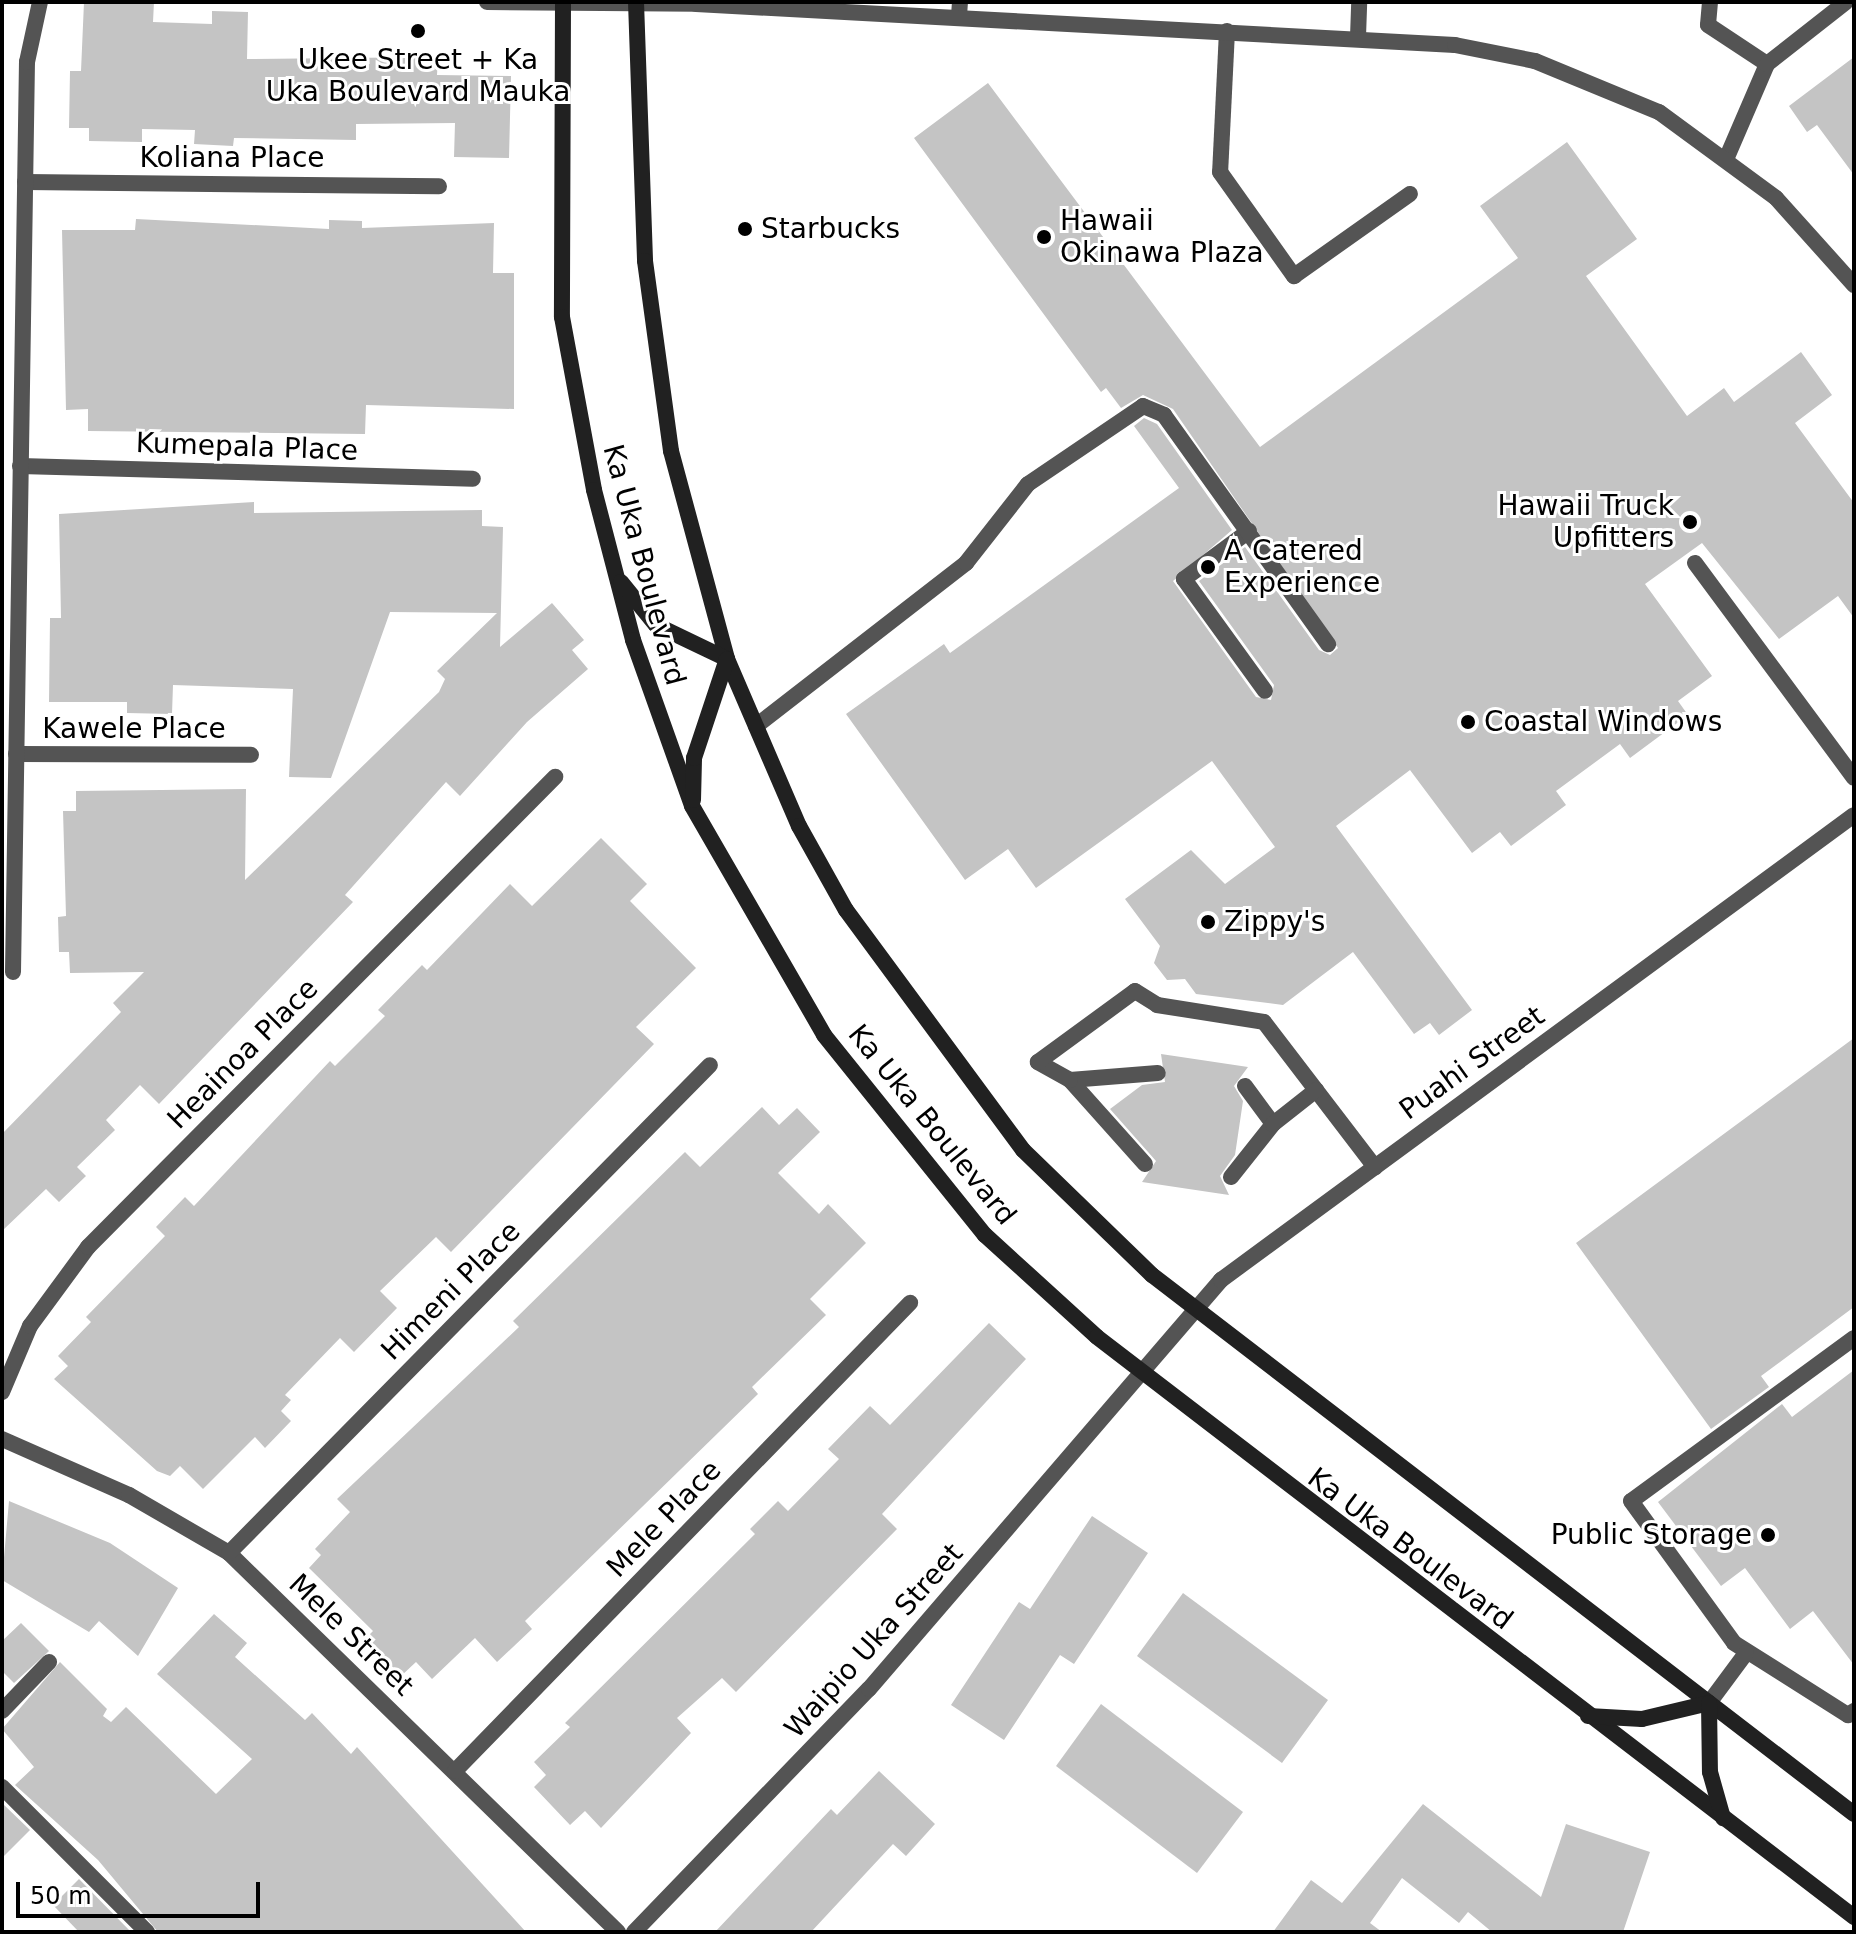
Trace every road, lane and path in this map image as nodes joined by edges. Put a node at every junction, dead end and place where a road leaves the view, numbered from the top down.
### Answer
1 (40, 2) edge
2 (487, 2) edge
3 (1359, 2) edge
4 (1710, 2) edge
5 (1846, 2) edge
6 (564, 3) edge
7 (636, 3) edge
8 (960, 9) edge
9 (1227, 31) junction
10 (1358, 37) junction
11 (1767, 64) junction
12 (1727, 157) junction
13 (25, 182) junction
14 (439, 186) dead end
15 (1410, 194) dead end
16 (1854, 284) edge
17 (20, 466) junction
18 (473, 479) dead end
19 (1249, 531) junction
20 (1695, 563) dead end
21 (616, 576) junction
22 (1328, 644) dead end
23 (727, 659) junction
24 (1265, 691) dead end
25 (756, 726) junction
26 (16, 754) junction
27 (251, 755) dead end
28 (555, 777) dead end
29 (1854, 778) edge
30 (692, 806) junction
31 (1854, 815) edge
32 (13, 972) dead end
33 (710, 1065) dead end
34 (1158, 1073) dead end
35 (1070, 1080) junction
36 (1245, 1086) dead end
37 (1316, 1090) junction
38 (1273, 1124) junction
39 (1145, 1164) dead end
40 (1375, 1167) junction
41 (1231, 1177) dead end
42 (910, 1303) dead end
43 (1195, 1309) junction
44 (1854, 1338) edge
45 (1138, 1372) junction
46 (2, 1392) edge
47 (2, 1439) edge
48 (229, 1553) junction
49 (1746, 1653) junction
50 (49, 1662) dead end
51 (1709, 1703) junction
52 (2, 1711) edge
53 (1854, 1711) edge
54 (1587, 1716) junction
55 (455, 1771) junction
56 (2, 1787) edge
57 (1854, 1814) edge
58 (1723, 1818) junction
59 (1854, 1917) edge
60 (147, 1932) edge
61 (618, 1932) edge
62 (634, 1932) edge

1 - 13 street
2 - 6 street
3 - 10 street
4 - 11 street
5 - 11 street
6 - 7 street
6 - 21 main road, Ka Uka Boulevard
7 - 8 street
7 - 23 main road, Ka Uka Boulevard
8 - 9 street
9 - 10 street
9 - 15 street
10 - 12 street
11 - 12 street
12 - 16 street
13 - 14 street, Koliana Place
13 - 17 street
17 - 18 street, Kumepala Place
17 - 26 street
19 - 22 street
19 - 24 street
19 - 25 street
20 - 29 street
21 - 23 main road
21 - 30 main road, Ka Uka Boulevard
23 - 25 main road, Ka Uka Boulevard
23 - 30 main road
25 - 43 main road, Ka Uka Boulevard
26 - 27 street, Kawele Place
26 - 32 street
28 - 46 street, Heainoa Place
30 - 45 main road, Ka Uka Boulevard
31 - 40 street, Puahi Street
33 - 48 street, Himeni Place
34 - 35 street
35 - 37 street
35 - 39 street
36 - 38 street
37 - 38 street
37 - 40 street
38 - 41 street
40 - 43 street, Puahi Street
42 - 55 street, Mele Place
43 - 45 street, Puahi Street
43 - 51 main road, Ka Uka Boulevard
44 - 49 street
45 - 54 main road, Ka Uka Boulevard
45 - 62 street, Waipio Uka Street
47 - 48 street, Mele Street
48 - 55 street, Mele Street
49 - 51 street
49 - 53 street
50 - 52 street
51 - 54 main road
51 - 57 main road, Ka Uka Boulevard
51 - 58 main road
54 - 58 main road, Ka Uka Boulevard
55 - 61 street, Mele Street
56 - 60 street
58 - 59 main road, Ka Uka Boulevard

